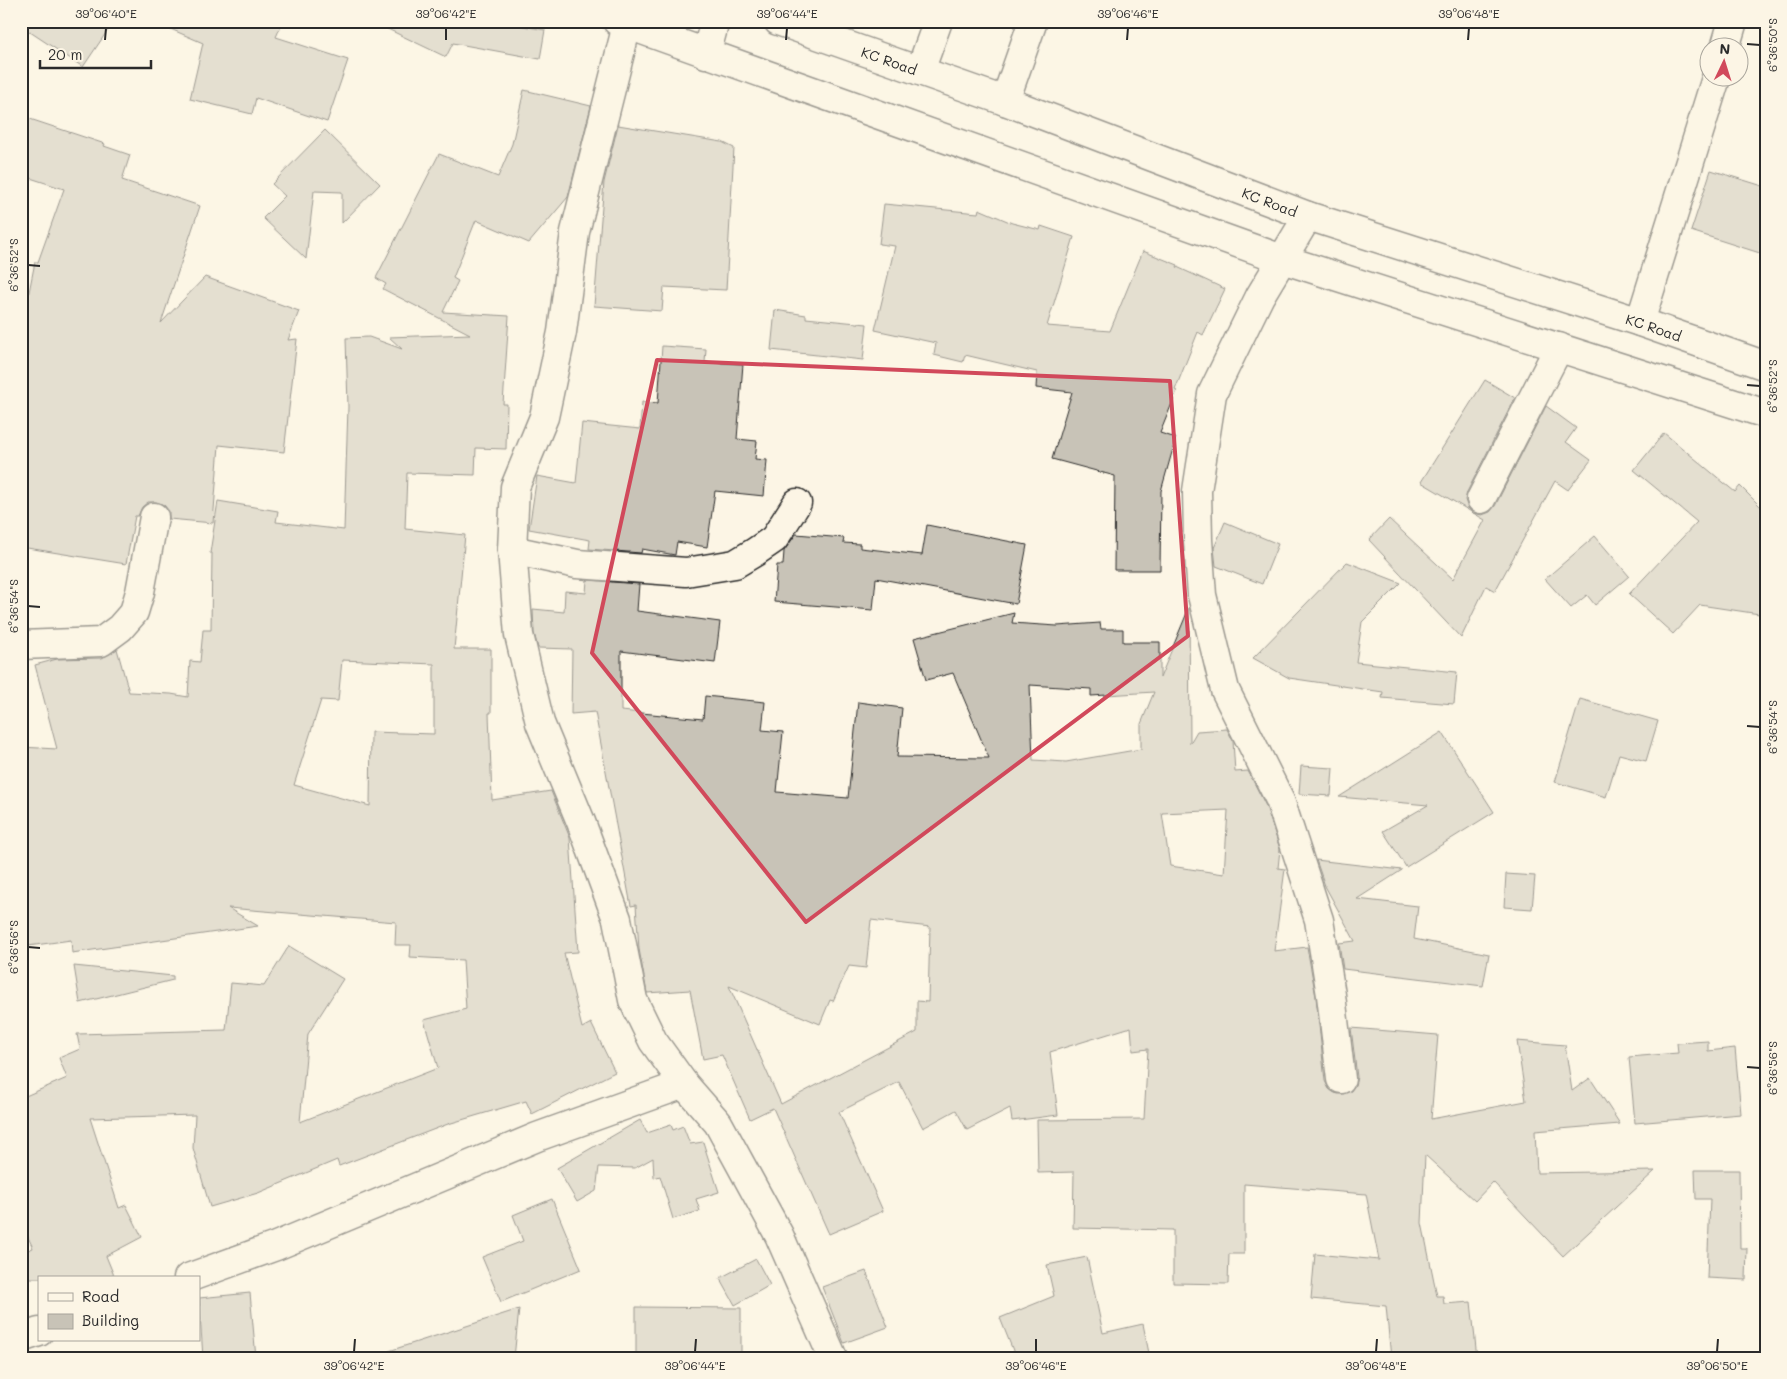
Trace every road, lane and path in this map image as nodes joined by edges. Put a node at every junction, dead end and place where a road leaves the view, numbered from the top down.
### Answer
1 (714, 21) edge
2 (778, 21) edge
3 (938, 21) edge
4 (1033, 21) edge
5 (1733, 21) edge
6 (622, 23) edge
7 (1728, 38) edge
8 (706, 54) junction
9 (920, 71) junction
10 (1713, 88) edge
11 (1005, 101) junction
12 (1308, 216) junction
13 (1282, 259) junction
14 (1640, 322) junction
15 (1559, 347) junction
16 (1766, 366) edge
17 (1766, 414) edge
18 (1481, 499) dead end
19 (798, 503) dead end
20 (154, 517) dead end
21 (512, 550) junction
22 (21, 645) edge
23 (1341, 1079) dead end
24 (684, 1084) junction
25 (194, 1276) edge
26 (38, 1332) edge
27 (21, 1338) edge
28 (833, 1358) edge

1 - 8 street
2 - 9 street, KC Road
3 - 9 street
4 - 11 street
5 - 7 street
6 - 8 street
6 - 21 street
8 - 13 street
9 - 11 street, KC Road
10 - 14 street
11 - 12 street, KC Road
12 - 13 street
12 - 14 street, KC Road
13 - 15 street
13 - 23 street
14 - 16 street, KC Road
15 - 17 street
15 - 18 street
19 - 21 street
20 - 22 street
21 - 24 street
24 - 25 street
24 - 28 street
26 - 27 street

